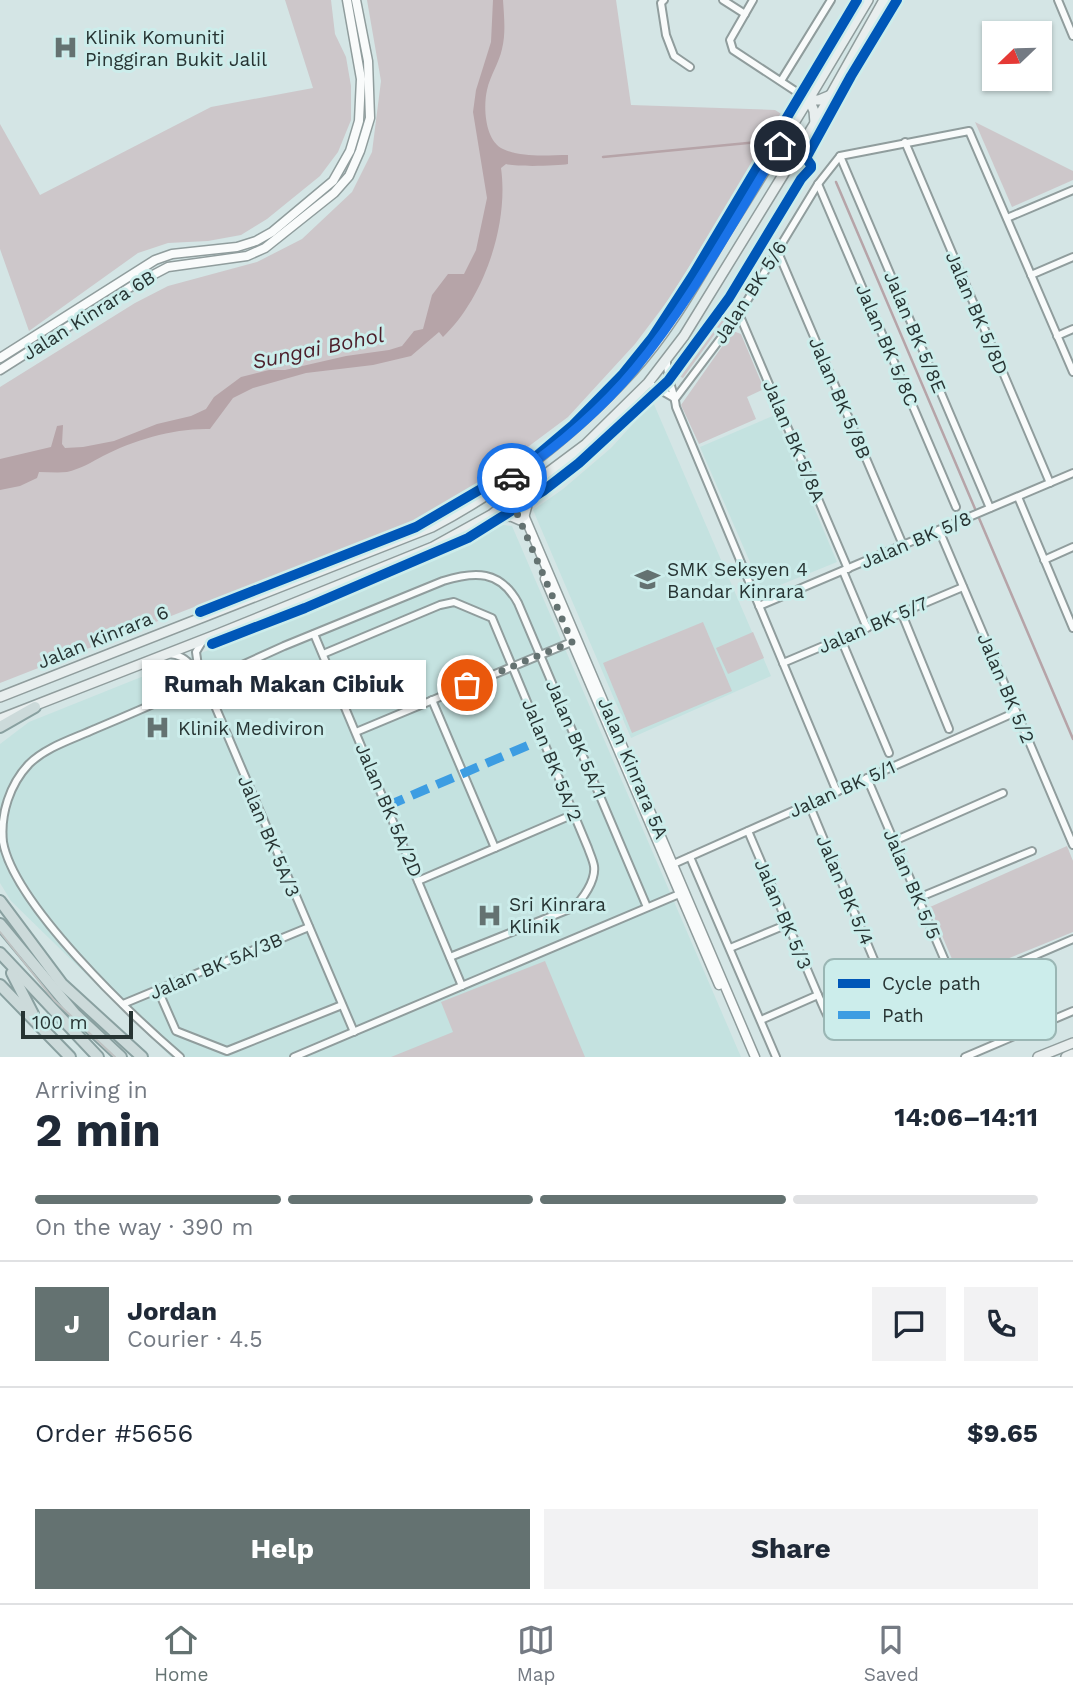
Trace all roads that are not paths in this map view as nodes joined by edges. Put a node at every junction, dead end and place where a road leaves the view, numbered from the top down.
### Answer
1 (346, 0) edge
2 (356, 0) edge
3 (664, 0) edge
4 (723, 0) edge
5 (753, 0) edge
6 (831, 0) edge
7 (867, 0) edge
8 (884, 0) edge
9 (1058, 0) edge
10 (744, 14) junction
11 (1073, 36) edge
12 (690, 67) dead end
13 (781, 81) junction
14 (832, 94) junction
15 (808, 100) junction
16 (815, 122) junction
17 (905, 142) junction
18 (840, 156) junction
19 (818, 184) junction
20 (1073, 190) edge
21 (1007, 218) junction
22 (777, 250) junction
23 (1073, 257) edge
24 (1031, 275) junction
25 (739, 314) junction
26 (1073, 328) edge
27 (1057, 336) junction
28 (0, 358) edge
29 (667, 359) junction
30 (0, 370) edge
31 (1073, 372) edge
32 (648, 383) junction
33 (676, 399) junction
34 (1073, 473) edge
35 (506, 481) junction
36 (1050, 483) junction
37 (533, 485) junction
38 (1018, 497) junction
39 (514, 498) junction
40 (956, 507) dead end
41 (990, 509) junction
42 (487, 517) junction
43 (522, 518) junction
44 (939, 530) junction
45 (903, 545) junction
46 (1073, 547) edge
47 (1044, 560) junction
48 (845, 570) junction
49 (963, 587) junction
50 (759, 606) junction
51 (902, 614) junction
52 (867, 628) junction
53 (1073, 628) edge
54 (314, 634) junction
55 (841, 639) junction
56 (204, 640) junction
57 (575, 641) junction
58 (167, 654) junction
59 (323, 654) junction
60 (540, 655) junction
61 (783, 663) junction
62 (198, 666) junction
63 (513, 666) junction
64 (220, 675) junction
65 (187, 689) junction
66 (0, 697) edge
67 (432, 700) junction
68 (212, 701) junction
69 (35, 707) junction
70 (1016, 712) junction
71 (0, 719) edge
72 (0, 727) edge
73 (949, 729) dead end
74 (356, 732) junction
75 (890, 753) dead end
76 (867, 778) junction
77 (837, 792) junction
78 (1003, 793) dead end
79 (809, 804) junction
80 (574, 814) junction
81 (748, 831) junction
82 (894, 841) junction
83 (1073, 845) edge
84 (495, 848) junction
85 (1032, 851) dead end
86 (690, 857) junction
87 (671, 865) junction
88 (418, 881) junction
89 (683, 893) junction
90 (918, 898) junction
91 (0, 901) edge
92 (648, 908) junction
93 (0, 924) edge
94 (788, 924) junction
95 (309, 927) junction
96 (10, 936) junction
97 (1073, 939) edge
98 (730, 948) junction
99 (0, 954) edge
100 (450, 957) junction
101 (874, 959) edge
102 (944, 959) edge
103 (1027, 959) edge
104 (62, 984) junction
105 (0, 985) edge
106 (463, 986) junction
107 (158, 990) junction
108 (818, 995) junction
109 (123, 1004) junction
110 (342, 1006) junction
111 (824, 1006) edge
112 (1073, 1011) edge
113 (1056, 1018) edge
114 (761, 1020) junction
115 (37, 1023) junction
116 (354, 1032) junction
117 (1005, 1040) edge
118 (1073, 1043) edge
119 (1073, 1054) edge
120 (70, 1057) edge
121 (98, 1057) edge
122 (121, 1057) edge
123 (142, 1057) edge
124 (180, 1057) edge
125 (294, 1057) edge
126 (749, 1057) edge
127 (755, 1057) edge
128 (776, 1057) edge
129 (965, 1057) edge
130 (1038, 1057) edge
131 (1066, 1057) edge

1 - 28 street, Jalan Kinrara 6B
2 - 30 street, Jalan Kinrara 6B
3 - 12 street
4 - 10 street
5 - 10 street
6 - 13 street
7 - 15 main road, Jalan Kinrara 6
8 - 14 main road, Jalan Kinrara 6
9 - 11 street
10 - 13 street
13 - 15 street
14 - 15 main road
14 - 16 main road, Jalan Kinrara 6
15 - 16 main road
15 - 35 main road, Jalan Kinrara 6
16 - 29 main road, Jalan Kinrara 6
17 - 18 street
17 - 21 street
17 - 36 street, Jalan BK 5/8D
18 - 19 street, Jalan BK 5/6
18 - 41 street, Jalan BK 5/8E
19 - 22 street, Jalan BK 5/6
19 - 40 street, Jalan BK 5/8C
20 - 21 street
21 - 24 street
22 - 25 street, Jalan BK 5/6
22 - 45 street, Jalan BK 5/8B
23 - 24 street
24 - 27 street
25 - 33 street, Jalan BK 5/6
25 - 48 street, Jalan BK 5/8A
26 - 27 street
27 - 31 street
29 - 32 main road, Jalan Kinrara 6
29 - 33 street
32 - 33 street
32 - 37 main road, Jalan Kinrara 6
33 - 50 street
34 - 36 street, Jalan BK 5/8
35 - 39 street, Jalan Kinrara 5A
35 - 66 main road, Jalan Kinrara 6
36 - 38 street, Jalan BK 5/8
37 - 39 main road, Jalan Kinrara 6
37 - 43 main road
38 - 41 street, Jalan BK 5/8
38 - 47 street
39 - 42 main road, Jalan Kinrara 6
39 - 43 street, Jalan Kinrara 5A
41 - 44 street, Jalan BK 5/8
42 - 43 main road
42 - 56 main road, Jalan Kinrara 6
43 - 57 street, Jalan Kinrara 5A
44 - 45 street, Jalan BK 5/8
44 - 49 street, Jalan BK 5/2
45 - 48 street, Jalan BK 5/8
46 - 47 street
47 - 53 street
48 - 50 street, Jalan BK 5/8
48 - 52 street, Jalan BK 5/8A
49 - 51 street, Jalan BK 5/7
49 - 70 street, Jalan BK 5/2
50 - 61 street
51 - 52 street, Jalan BK 5/7
51 - 73 street
52 - 55 street, Jalan BK 5/7
54 - 59 street, Jalan BK 5A/2D
54 - 60 street, Jalan BK 5A/1
54 - 64 street, Jalan BK 5A/1
55 - 61 street, Jalan BK 5/7
55 - 75 street
56 - 58 main road, Jalan Kinrara 6
56 - 62 street
57 - 60 street
57 - 87 street, Jalan Kinrara 5A
58 - 65 street
58 - 69 main road, Jalan Kinrara 6
59 - 63 street, Jalan BK 5A/2
59 - 74 street, Jalan BK 5A/2D
60 - 63 street
60 - 92 street, Jalan BK 5A/1
61 - 77 street
62 - 64 street
62 - 68 street, Jalan BK 5A/3
63 - 67 street
63 - 80 street, Jalan BK 5A/2
64 - 68 street
65 - 68 street
65 - 109 street
67 - 74 street
67 - 84 street
68 - 95 street, Jalan BK 5A/3
69 - 71 main road, Jalan Kinrara 6
69 - 72 highway
70 - 76 street, Jalan BK 5/1
70 - 83 street, Jalan BK 5/2
74 - 88 street, Jalan BK 5A/2D
76 - 77 street, Jalan BK 5/1
76 - 82 street, Jalan BK 5/5
77 - 79 street, Jalan BK 5/1
78 - 82 street
79 - 81 street, Jalan BK 5/1
79 - 101 street, Jalan BK 5/4
80 - 84 street
80 - 100 street, Jalan BK 5A/2
81 - 86 street, Jalan BK 5/1
81 - 94 street, Jalan BK 5/3
82 - 90 street, Jalan BK 5/5
84 - 88 street
85 - 90 street
86 - 87 street, Jalan BK 5/1
86 - 98 street
87 - 89 street, Jalan Kinrara 5A
88 - 100 street, Jalan BK 5A/2D
89 - 92 street
89 - 126 street, Jalan Kinrara 5A
89 - 127 street, Jalan Kinrara 5A
90 - 102 street, Jalan BK 5/5
91 - 104 highway
92 - 106 street
93 - 96 highway
94 - 98 street
94 - 108 street, Jalan BK 5/3
95 - 107 street, Jalan BK 5A/3B
95 - 110 street, Jalan BK 5A/3
96 - 104 highway
96 - 122 highway
97 - 103 street, Jalan BK 5/3
98 - 114 street
99 - 115 highway
99 - 121 highway
100 - 106 street, Jalan BK 5A/2D
104 - 123 highway
105 - 115 highway
106 - 116 street
107 - 109 street, Jalan BK 5A/3B
107 - 110 street
108 - 111 street, Jalan BK 5/3
108 - 114 street
109 - 124 street
110 - 116 street, Jalan BK 5A/3
112 - 113 street
114 - 128 street
115 - 120 highway
116 - 125 street
117 - 129 street
118 - 130 main road
119 - 131 main road

